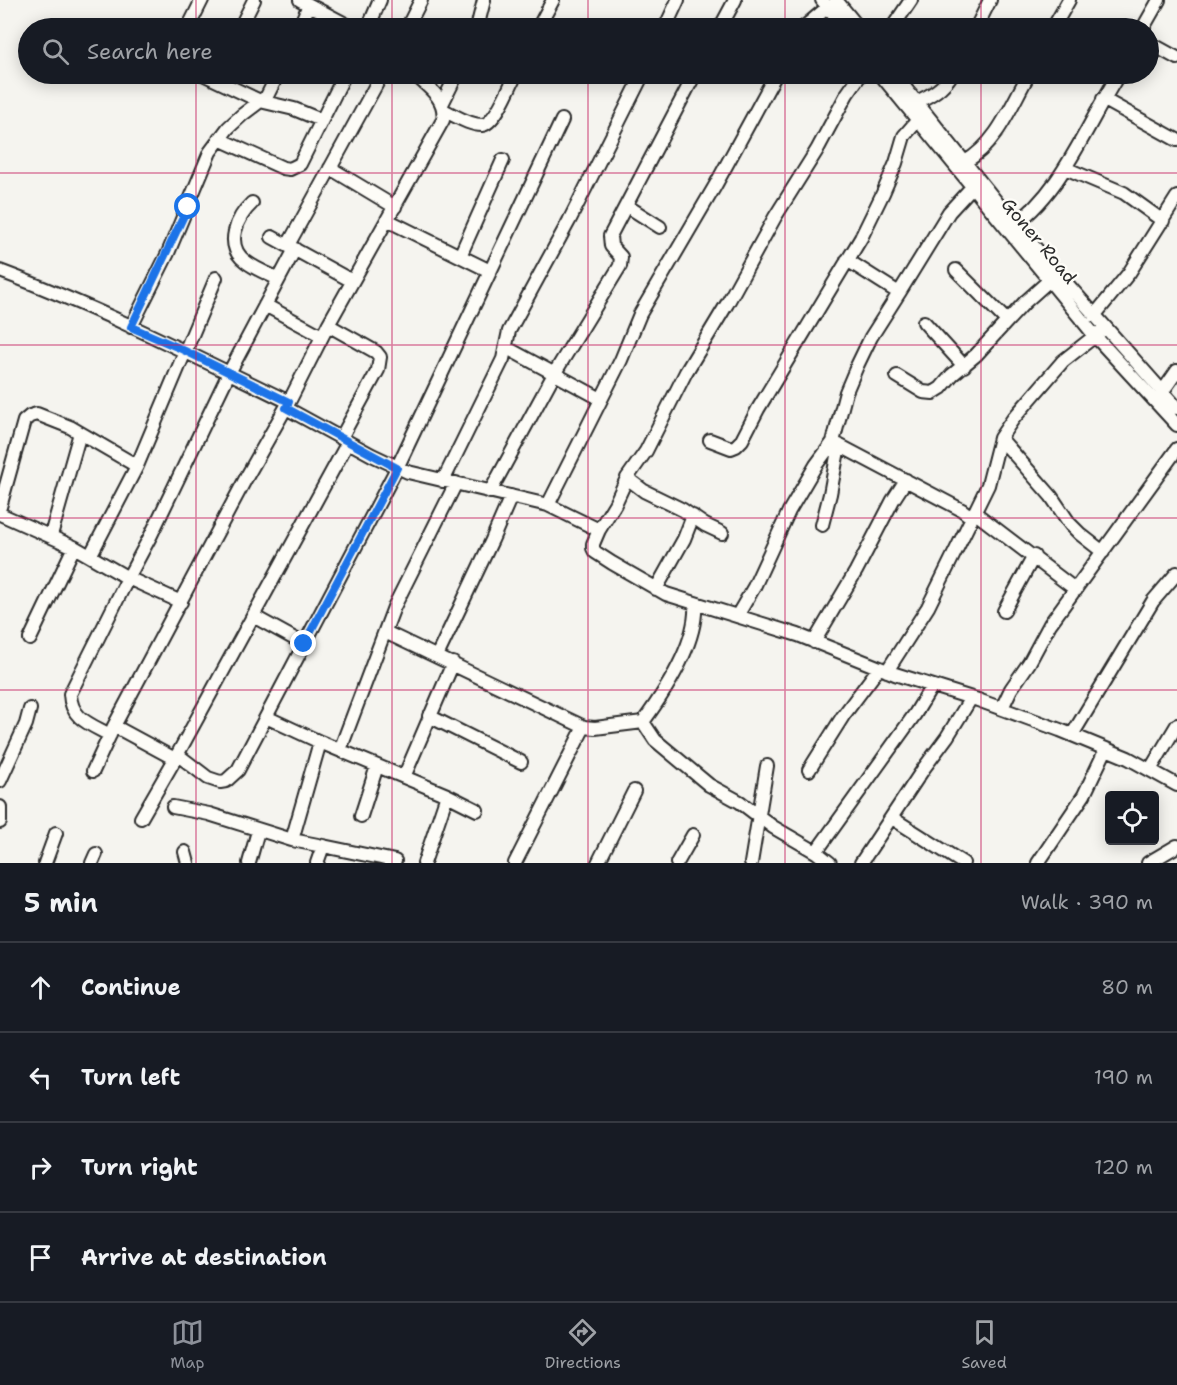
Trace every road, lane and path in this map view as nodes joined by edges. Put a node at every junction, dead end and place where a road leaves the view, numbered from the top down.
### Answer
1 (202, 0) edge
2 (254, 0) edge
3 (380, 0) edge
4 (421, 0) edge
5 (553, 0) edge
6 (678, 0) edge
7 (735, 0) edge
8 (911, 0) edge
9 (990, 0) edge
10 (1068, 0) edge
11 (1159, 0) edge
12 (483, 1) edge
13 (305, 2) edge
14 (829, 2) edge
15 (193, 18) edge
16 (245, 18) edge
17 (301, 18) edge
18 (335, 18) edge
19 (372, 18) edge
20 (412, 18) edge
21 (479, 18) edge
22 (543, 18) edge
23 (670, 18) edge
24 (725, 18) edge
25 (813, 18) edge
26 (839, 18) edge
27 (847, 18) edge
28 (899, 18) edge
29 (981, 18) edge
30 (1058, 18) edge
31 (1149, 18) edge
32 (1159, 48) edge
33 (1177, 58) edge
34 (231, 84) edge
35 (273, 84) edge
36 (340, 84) edge
37 (376, 84) edge
38 (423, 84) edge
39 (453, 84) edge
40 (511, 84) edge
41 (638, 84) edge
42 (690, 84) edge
43 (771, 84) edge
44 (854, 84) edge
45 (888, 84) edge
46 (902, 84) edge
47 (945, 84) edge
48 (1023, 84) edge
49 (1113, 84) edge
50 (1103, 99) junction
51 (260, 101) junction
52 (916, 102) junction
53 (444, 106) junction
54 (321, 120) junction
55 (562, 120) dead end
56 (917, 121) junction
57 (219, 139) junction
58 (1177, 140) edge
59 (503, 160) dead end
60 (965, 162) junction
61 (330, 168) junction
62 (1065, 168) junction
63 (972, 187) junction
64 (1177, 197) edge
65 (252, 203) dead end
66 (627, 206) junction
67 (395, 207) junction
68 (387, 220) junction
69 (1163, 221) junction
70 (660, 227) dead end
71 (1011, 227) junction
72 (272, 237) dead end
73 (292, 247) junction
74 (460, 256) junction
75 (847, 260) junction
76 (956, 270) dead end
77 (0, 271) edge
78 (490, 271) junction
79 (1053, 277) junction
80 (216, 278) dead end
81 (279, 279) junction
82 (352, 280) junction
83 (899, 293) junction
84 (266, 305) junction
85 (1094, 316) junction
86 (1007, 321) junction
87 (924, 322) dead end
88 (131, 327) junction
89 (325, 330) junction
90 (1100, 332) junction
91 (507, 348) junction
92 (186, 351) junction
93 (964, 366) junction
94 (1177, 371) edge
95 (229, 373) junction
96 (554, 374) junction
97 (897, 376) dead end
98 (1159, 397) junction
99 (601, 399) junction
100 (287, 405) junction
101 (1177, 408) edge
102 (1177, 425) edge
103 (80, 433) junction
104 (1000, 438) junction
105 (344, 440) junction
106 (710, 440) dead end
107 (836, 444) junction
108 (1177, 449) edge
109 (137, 466) junction
110 (397, 468) junction
111 (627, 478) junction
112 (906, 480) junction
113 (443, 481) junction
114 (456, 483) junction
115 (490, 492) junction
116 (511, 496) junction
117 (548, 505) junction
118 (0, 507) edge
119 (0, 514) edge
120 (973, 514) junction
121 (693, 516) junction
122 (822, 525) dead end
123 (599, 530) junction
124 (722, 532) dead end
125 (51, 536) junction
126 (75, 547) junction
127 (1103, 552) junction
128 (90, 556) junction
129 (1034, 556) junction
130 (1177, 573) edge
131 (128, 578) junction
132 (656, 589) junction
133 (1076, 590) junction
134 (181, 602) junction
135 (695, 603) junction
136 (1004, 610) dead end
137 (253, 616) junction
138 (737, 616) junction
139 (385, 632) junction
140 (30, 639) dead end
141 (814, 642) junction
142 (304, 644) junction
143 (437, 656) junction
144 (453, 663) junction
145 (883, 670) junction
146 (932, 686) junction
147 (971, 698) junction
148 (1002, 708) junction
149 (30, 709) dead end
150 (429, 716) junction
151 (266, 717) junction
152 (643, 722) junction
153 (1177, 725) edge
154 (584, 727) junction
155 (112, 731) junction
156 (1072, 735) junction
157 (320, 742) junction
158 (1106, 749) junction
159 (340, 750) junction
160 (177, 757) junction
161 (521, 762) dead end
162 (378, 766) junction
163 (767, 766) dead end
164 (809, 770) dead end
165 (1150, 770) junction
166 (93, 771) dead end
167 (404, 777) junction
168 (0, 781) edge
169 (1177, 785) edge
170 (633, 791) dead end
171 (447, 795) junction
172 (0, 807) edge
173 (173, 807) dead end
174 (477, 810) dead end
175 (361, 816) dead end
176 (759, 816) junction
177 (141, 818) dead end
178 (892, 818) junction
179 (0, 822) edge
180 (258, 831) junction
181 (56, 833) dead end
182 (693, 836) dead end
183 (292, 840) junction
184 (323, 846) junction
185 (1177, 846) edge
186 (816, 852) junction
187 (398, 862) edge
188 (45, 863) edge
189 (249, 863) edge
190 (317, 863) edge
191 (424, 863) edge
192 (515, 863) edge
193 (598, 863) edge
194 (677, 863) edge
195 (751, 863) edge
196 (830, 863) edge
197 (861, 863) edge
198 (963, 863) edge
199 (1038, 863) edge
200 (1148, 863) edge

1 - 15 street
2 - 16 street
3 - 19 street
4 - 20 street
5 - 22 street
6 - 23 street
7 - 24 street
8 - 28 street
9 - 29 street
10 - 30 street
11 - 31 street
12 - 21 street
13 - 17 street
13 - 18 street
14 - 25 street
14 - 26 street
14 - 27 street
32 - 33 street
34 - 51 street
35 - 51 street
36 - 54 street
37 - 61 street
38 - 53 street
39 - 53 street
40 - 53 street
41 - 91 street
42 - 66 street
43 - 99 street
44 - 111 street
45 - 56 street, Goner Road
46 - 52 street, Goner Road
47 - 52 street
48 - 60 street
49 - 50 street
50 - 58 street
50 - 62 street
51 - 54 street
51 - 57 street
52 - 60 street, Goner Road
53 - 67 street
54 - 57 street
55 - 78 street
56 - 63 street, Goner Road
56 - 75 street
57 - 88 street
59 - 74 street
60 - 71 street, Goner Road
61 - 67 street
61 - 73 street
62 - 69 street
62 - 71 street
63 - 71 street, Goner Road
63 - 83 street
64 - 69 street
65 - 81 street
66 - 70 street
66 - 96 street
67 - 68 street
68 - 74 street
68 - 82 street
69 - 85 street
71 - 79 street, Goner Road
72 - 73 street
73 - 81 street
73 - 82 street
74 - 78 street
75 - 83 street
75 - 106 street
76 - 86 street
77 - 88 street
78 - 110 street
79 - 85 street, Goner Road
79 - 86 street
79 - 90 street, Goner Road
80 - 92 street
81 - 84 street
82 - 89 street
83 - 107 street
84 - 89 street
84 - 95 street
85 - 90 street, Goner Road
86 - 93 street
87 - 93 street
88 - 92 street
89 - 100 street
89 - 105 street
90 - 98 street, Goner Road
90 - 104 street
91 - 96 street
91 - 113 street
92 - 95 street
92 - 109 street
93 - 97 street
94 - 98 street
95 - 100 street
95 - 131 street
96 - 99 street
96 - 115 street
98 - 101 street, Goner Road
98 - 102 street, Goner Road
99 - 117 street
100 - 105 street
100 - 134 street
103 - 109 street
103 - 118 street
103 - 125 street
104 - 120 street
104 - 127 street
105 - 110 street
105 - 137 street
107 - 112 street
107 - 122 street
107 - 138 street
108 - 127 street
109 - 128 street
110 - 113 street
110 - 142 street
111 - 121 street
111 - 123 street
112 - 120 street
112 - 141 street
113 - 114 street
114 - 115 street
114 - 139 street
115 - 116 street
116 - 117 street
116 - 143 street
117 - 123 street
119 - 125 street
120 - 129 street
120 - 145 street
121 - 124 street
121 - 132 street
123 - 132 street
125 - 126 street
126 - 128 street
126 - 140 street
127 - 133 street
128 - 131 street
129 - 133 street
129 - 136 street
130 - 156 street
131 - 134 street
131 - 155 street
132 - 135 street
133 - 148 street
134 - 155 street
135 - 138 street
135 - 152 street
137 - 142 street
137 - 160 street
138 - 141 street
139 - 143 street
139 - 159 street
141 - 145 street
142 - 151 street
143 - 144 street
144 - 150 street
144 - 154 street
145 - 146 street
145 - 164 street
146 - 147 street
146 - 186 street
147 - 148 street
147 - 178 street
148 - 156 street
149 - 168 street
150 - 161 street
150 - 167 street
151 - 157 street
151 - 160 street
152 - 154 street
152 - 176 street
153 - 165 street
154 - 192 street
155 - 160 street
155 - 166 street
156 - 158 street
157 - 159 street
157 - 183 street
158 - 165 street
158 - 199 street
159 - 162 street
160 - 177 street
162 - 167 street
162 - 175 street
163 - 176 street
165 - 169 street
167 - 171 street
170 - 193 street
171 - 174 street
171 - 191 street
172 - 179 street
173 - 180 street
176 - 186 street
176 - 195 street
178 - 197 street
178 - 198 street
180 - 183 street
180 - 189 street
181 - 188 street
182 - 194 street
183 - 184 street
184 - 187 street
184 - 190 street
185 - 200 street
186 - 196 street

